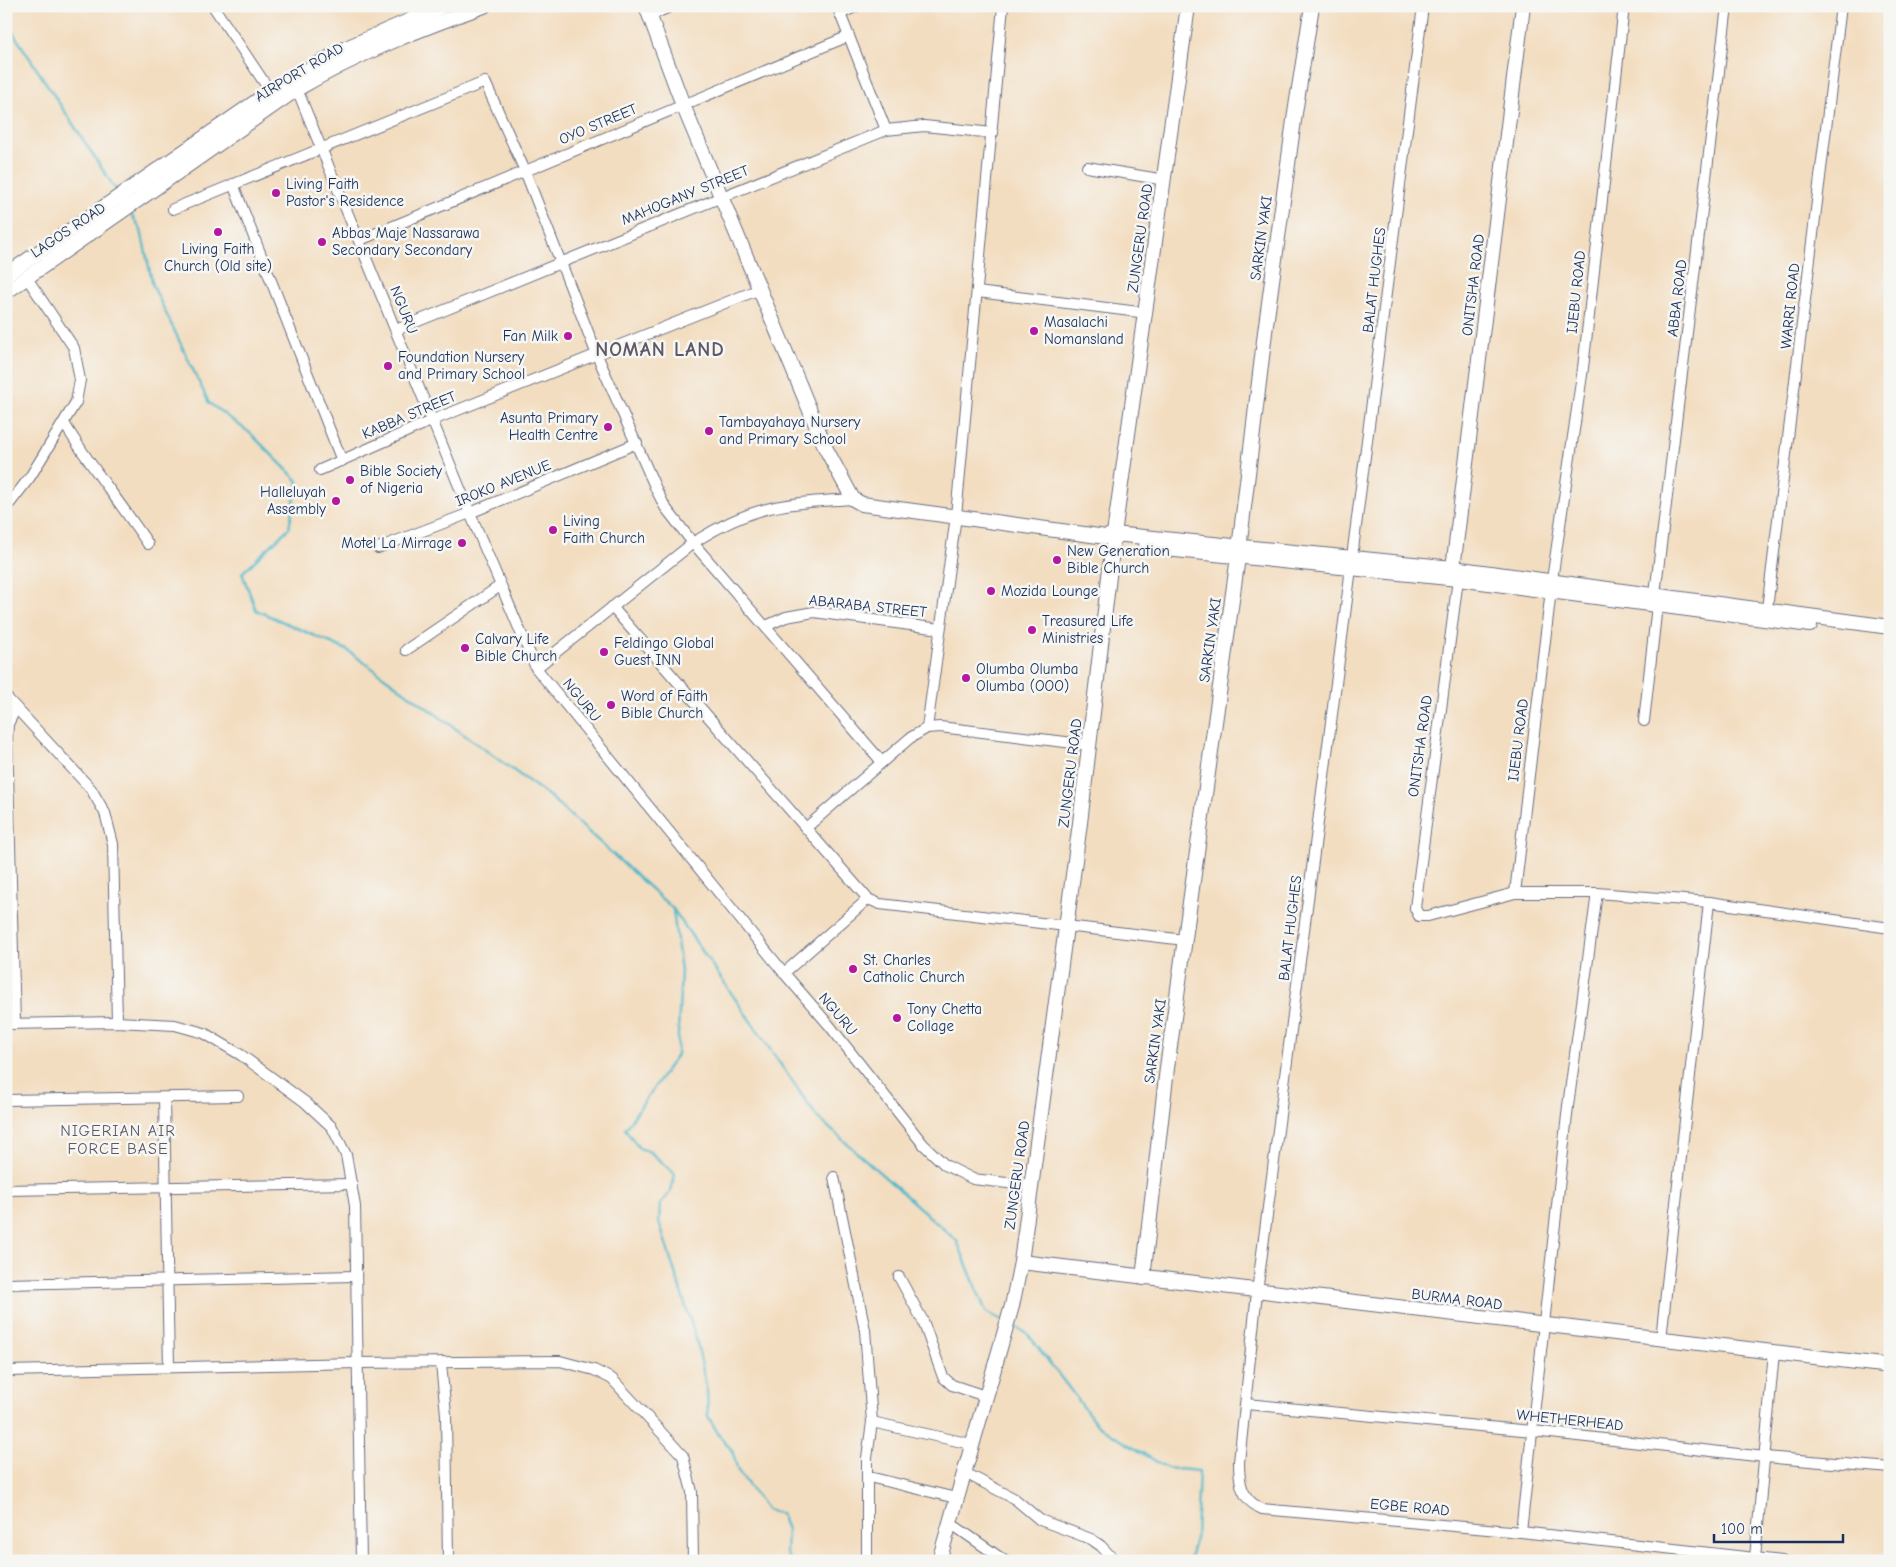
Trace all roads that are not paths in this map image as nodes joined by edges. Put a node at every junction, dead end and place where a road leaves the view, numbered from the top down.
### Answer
1 (213, 6) edge
2 (443, 6) edge
3 (484, 6) edge
4 (672, 6) edge
5 (857, 6) edge
6 (1004, 6) edge
7 (1195, 6) edge
8 (1312, 6) edge
9 (1423, 6) edge
10 (1523, 6) edge
11 (1624, 6) edge
12 (1727, 6) edge
13 (1840, 6) edge
14 (838, 10) edge
15 (648, 11) edge
16 (1187, 13) edge
17 (849, 36) junction
18 (297, 89) junction
19 (274, 97) junction
20 (683, 105) junction
21 (886, 130) junction
22 (993, 133) junction
23 (321, 147) junction
24 (1087, 168) dead end
25 (525, 171) junction
26 (1165, 180) junction
27 (233, 184) junction
28 (142, 190) junction
29 (722, 197) junction
30 (173, 209) dead end
31 (360, 240) junction
32 (560, 262) junction
33 (6, 275) edge
34 (27, 278) junction
35 (760, 288) junction
36 (6, 292) edge
37 (977, 292) junction
38 (1146, 313) junction
39 (396, 330) junction
40 (598, 355) junction
41 (433, 420) junction
42 (64, 423) junction
43 (637, 443) junction
44 (342, 461) junction
45 (320, 470) dead end
46 (853, 499) junction
47 (10, 503) dead end
48 (470, 513) junction
49 (956, 516) junction
50 (1116, 539) junction
51 (692, 543) junction
52 (148, 544) dead end
53 (378, 548) dead end
54 (1239, 552) junction
55 (1352, 563) junction
56 (1456, 574) junction
57 (1551, 585) junction
58 (500, 586) junction
59 (1656, 599) junction
60 (612, 607) junction
61 (1767, 609) junction
62 (766, 626) junction
63 (1890, 627) edge
64 (940, 629) junction
65 (1890, 636) edge
66 (406, 650) dead end
67 (536, 668) junction
68 (6, 697) edge
69 (16, 708) junction
70 (1644, 722) dead end
71 (927, 728) junction
72 (1090, 745) junction
73 (882, 762) junction
74 (807, 827) junction
75 (1515, 893) junction
76 (1597, 893) junction
77 (868, 899) junction
78 (1709, 902) junction
79 (1070, 927) junction
80 (1890, 928) edge
81 (1185, 940) junction
82 (784, 973) junction
83 (117, 1022) junction
84 (10, 1024) edge
85 (238, 1096) dead end
86 (164, 1098) junction
87 (6, 1100) edge
88 (834, 1177) dead end
89 (352, 1184) junction
90 (1032, 1186) junction
91 (165, 1188) junction
92 (6, 1190) edge
93 (1025, 1263) junction
94 (356, 1276) junction
95 (900, 1277) dead end
96 (1143, 1278) junction
97 (167, 1280) junction
98 (6, 1284) edge
99 (1258, 1292) junction
100 (1543, 1325) junction
101 (1008, 1326) junction
102 (1660, 1339) junction
103 (1774, 1352) junction
104 (357, 1363) junction
105 (441, 1364) junction
106 (1890, 1366) edge
107 (169, 1367) junction
108 (6, 1371) edge
109 (985, 1396) junction
110 (1246, 1404) junction
111 (872, 1422) junction
112 (1533, 1431) junction
113 (971, 1444) junction
114 (1765, 1457) junction
115 (1890, 1468) edge
116 (970, 1476) junction
117 (869, 1477) junction
118 (956, 1498) junction
119 (956, 1527) junction
120 (1522, 1532) junction
121 (1755, 1558) junction
122 (361, 1561) edge
123 (448, 1561) edge
124 (693, 1561) edge
125 (867, 1561) edge
126 (939, 1561) edge
127 (948, 1561) edge
128 (1005, 1561) edge
129 (1115, 1561) edge
130 (1782, 1561) edge

1 - 19 street
2 - 19 street, AIRPORT ROAD
3 - 18 street, AIRPORT ROAD
4 - 15 street
5 - 14 street
6 - 22 street
7 - 50 street
8 - 54 street, SARKIN YAKI
9 - 55 street, BALAT HUGHES
10 - 56 street, ONITSHA ROAD
11 - 57 street, IJEBU ROAD
12 - 59 street, ABBA ROAD
13 - 61 street, WARRI ROAD
14 - 17 street
15 - 20 street
16 - 26 street, ZUNGERU ROAD
17 - 20 street, OYO STREET
17 - 21 street
18 - 19 street, AIRPORT ROAD
18 - 23 street, NGURU
19 - 28 street, AIRPORT ROAD
20 - 25 street, OYO STREET
20 - 29 street
21 - 22 street, MAHOGANY STREET
21 - 29 street, MAHOGANY STREET
22 - 37 street
23 - 25 street
23 - 27 street
23 - 31 street, NGURU
24 - 26 street
25 - 31 street, OYO STREET
25 - 32 street
26 - 38 street, ZUNGERU ROAD
27 - 30 street
27 - 44 street
28 - 33 street, LAGOS ROAD
28 - 34 street, LAGOS ROAD
29 - 32 street, MAHOGANY STREET
29 - 35 street
31 - 39 street, NGURU
32 - 39 street, MAHOGANY STREET
32 - 40 street
34 - 36 street, LAGOS ROAD
34 - 42 street
35 - 40 street, KABBA STREET
35 - 46 street
37 - 38 street
37 - 49 street
38 - 50 street, ZUNGERU ROAD
39 - 41 street, NGURU
40 - 41 street, KABBA STREET
40 - 43 street
41 - 44 street, KABBA STREET
41 - 48 street, NGURU
42 - 47 street
42 - 52 street
43 - 48 street, IROKO AVENUE
43 - 51 street
44 - 45 street, KABBA STREET
46 - 49 street
46 - 51 street
48 - 53 street, IROKO AVENUE
48 - 58 street, NGURU
49 - 50 street
49 - 64 street
50 - 54 street
50 - 72 street, ZUNGERU ROAD
50 - 79 street
51 - 60 street
51 - 62 street
54 - 55 street
54 - 81 street, SARKIN YAKI
55 - 56 street
55 - 99 street, BALAT HUGHES
56 - 57 street
56 - 75 street, ONITSHA ROAD
57 - 59 street
57 - 75 street, IJEBU ROAD
58 - 66 street
58 - 67 street, NGURU
59 - 61 street
59 - 65 street
59 - 70 street, ABBA ROAD
60 - 67 street
60 - 74 street
61 - 63 street
62 - 64 street, ABARABA STREET
62 - 73 street
64 - 71 street
67 - 82 street, NGURU
68 - 69 street
69 - 83 street
69 - 84 street
71 - 72 street
71 - 73 street
72 - 79 street, ZUNGERU ROAD
73 - 74 street
74 - 77 street
75 - 76 street
76 - 78 street
76 - 100 street
77 - 79 street
77 - 82 street
78 - 80 street
78 - 102 street
79 - 81 street
79 - 90 street, ZUNGERU ROAD
79 - 93 street
81 - 96 street, SARKIN YAKI
82 - 90 street, NGURU
83 - 84 street
83 - 89 street
85 - 86 street
86 - 87 street
86 - 91 street
88 - 111 street
89 - 91 street
89 - 94 street
90 - 93 street, ZUNGERU ROAD
91 - 92 street
91 - 97 street
93 - 96 street, BURMA ROAD
93 - 101 street, ZUNGERU ROAD
94 - 97 street
94 - 104 street
95 - 109 street
96 - 99 street, BURMA ROAD
97 - 98 street
97 - 107 street
99 - 100 street, BURMA ROAD
99 - 110 street, EGBE ROAD
100 - 102 street, BURMA ROAD
100 - 112 street
101 - 109 street
101 - 116 street
102 - 103 street, BURMA ROAD
103 - 106 street, BURMA ROAD
103 - 114 street
104 - 105 street
104 - 107 street
104 - 122 street
105 - 123 street
105 - 124 street
107 - 108 street
109 - 113 street
110 - 112 street, WHETHERHEAD
110 - 120 street, EGBE ROAD
111 - 113 street
111 - 117 street
112 - 114 street, WHETHERHEAD
112 - 120 street
113 - 118 street
114 - 115 street, WHETHERHEAD
114 - 121 street
116 - 119 street
116 - 129 street
117 - 118 street
117 - 125 street
118 - 126 street
119 - 127 street
119 - 128 street
120 - 121 street, EGBE ROAD
121 - 130 street, EGBE ROAD

